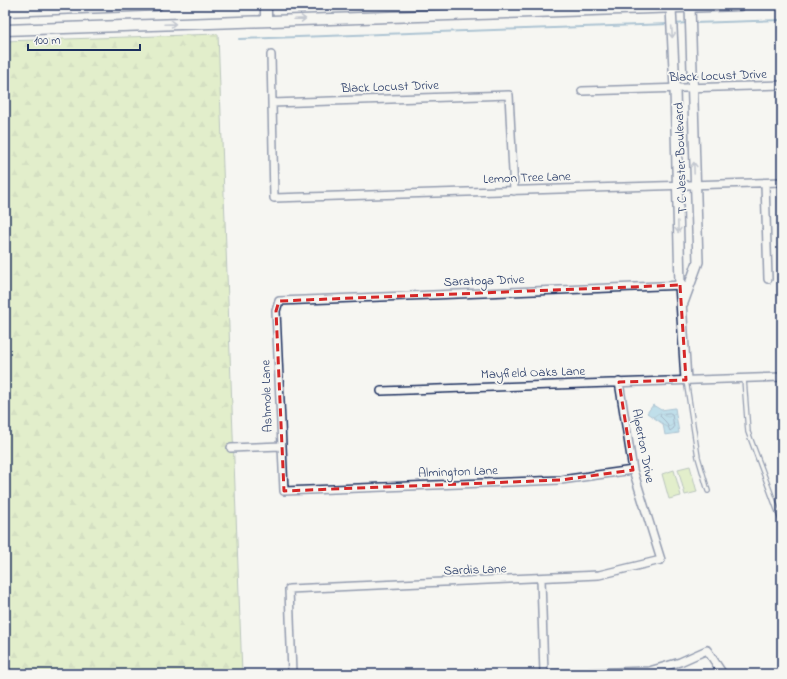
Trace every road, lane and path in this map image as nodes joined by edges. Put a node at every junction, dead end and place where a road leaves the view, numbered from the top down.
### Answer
1 (157, 5) edge
2 (266, 5) edge
3 (740, 5) edge
4 (61, 8) junction
5 (471, 9) edge
6 (690, 9) edge
7 (5, 10) edge
8 (671, 10) edge
9 (266, 20) junction
10 (62, 27) junction
11 (5, 30) edge
12 (271, 55) dead end
13 (782, 85) edge
14 (675, 89) junction
15 (692, 89) junction
16 (582, 91) dead end
17 (272, 103) junction
18 (782, 182) edge
19 (765, 183) junction
20 (677, 185) junction
21 (695, 185) junction
22 (514, 191) junction
23 (768, 278) dead end
24 (684, 285) junction
25 (279, 301) joint
26 (782, 377) edge
27 (744, 378) junction
28 (686, 380) junction
29 (619, 382) junction
30 (381, 391) dead end
31 (281, 446) junction
32 (231, 448) dead end
33 (633, 470) junction
34 (284, 491) joint
35 (708, 491) dead end
36 (782, 523) edge
37 (661, 560) joint
38 (541, 579) junction
39 (292, 674) edge
40 (544, 674) edge
41 (551, 674) edge
42 (723, 674) edge

1 - 4 main road
2 - 9 main road
3 - 6 main road
4 - 7 main road
4 - 10 main road
5 - 8 main road
9 -> 5 main road
6 - 8 main road
6 - 15 street, T C Jester Boulevard
8 -> 14 street, T C Jester Boulevard
10 -> 9 main road
10 - 11 main road
12 - 17 street
13 - 15 street, Black Locust Drive
14 - 15 street, Black Locust Drive
14 - 16 street, Black Locust Drive
14 - 20 street, T C Jester Boulevard
21 -> 15 street, T C Jester Boulevard
17 - 22 street, Black Locust Drive
17 - 22 street, Lemon Tree Lane
18 - 19 street, Lemon Tree Lane
19 - 21 street, Lemon Tree Lane
19 - 23 street
20 - 21 street, Lemon Tree Lane
20 - 22 street, Lemon Tree Lane
20 -> 24 street, T C Jester Boulevard
21 - 24 street, T C Jester Boulevard
24 - 25 street, Saratoga Drive
24 - 28 street, T C Jester Boulevard
25 - 31 street, Ashmole Lane
26 - 27 street, Mayfield Oaks Lane
27 - 28 street, Mayfield Oaks Lane
27 - 36 lane
28 - 29 street, Mayfield Oaks Lane
28 - 35 lane
29 - 30 street, Mayfield Oaks Lane
29 - 33 street, Alperton Drive
31 - 32 street
31 - 34 street, Ashmole Lane
33 - 34 street, Almington Lane
33 - 37 street, Alperton Drive
37 - 38 street, Sardis Lane
38 - 39 street, Sardis Lane
38 - 40 street
41 - 42 street

